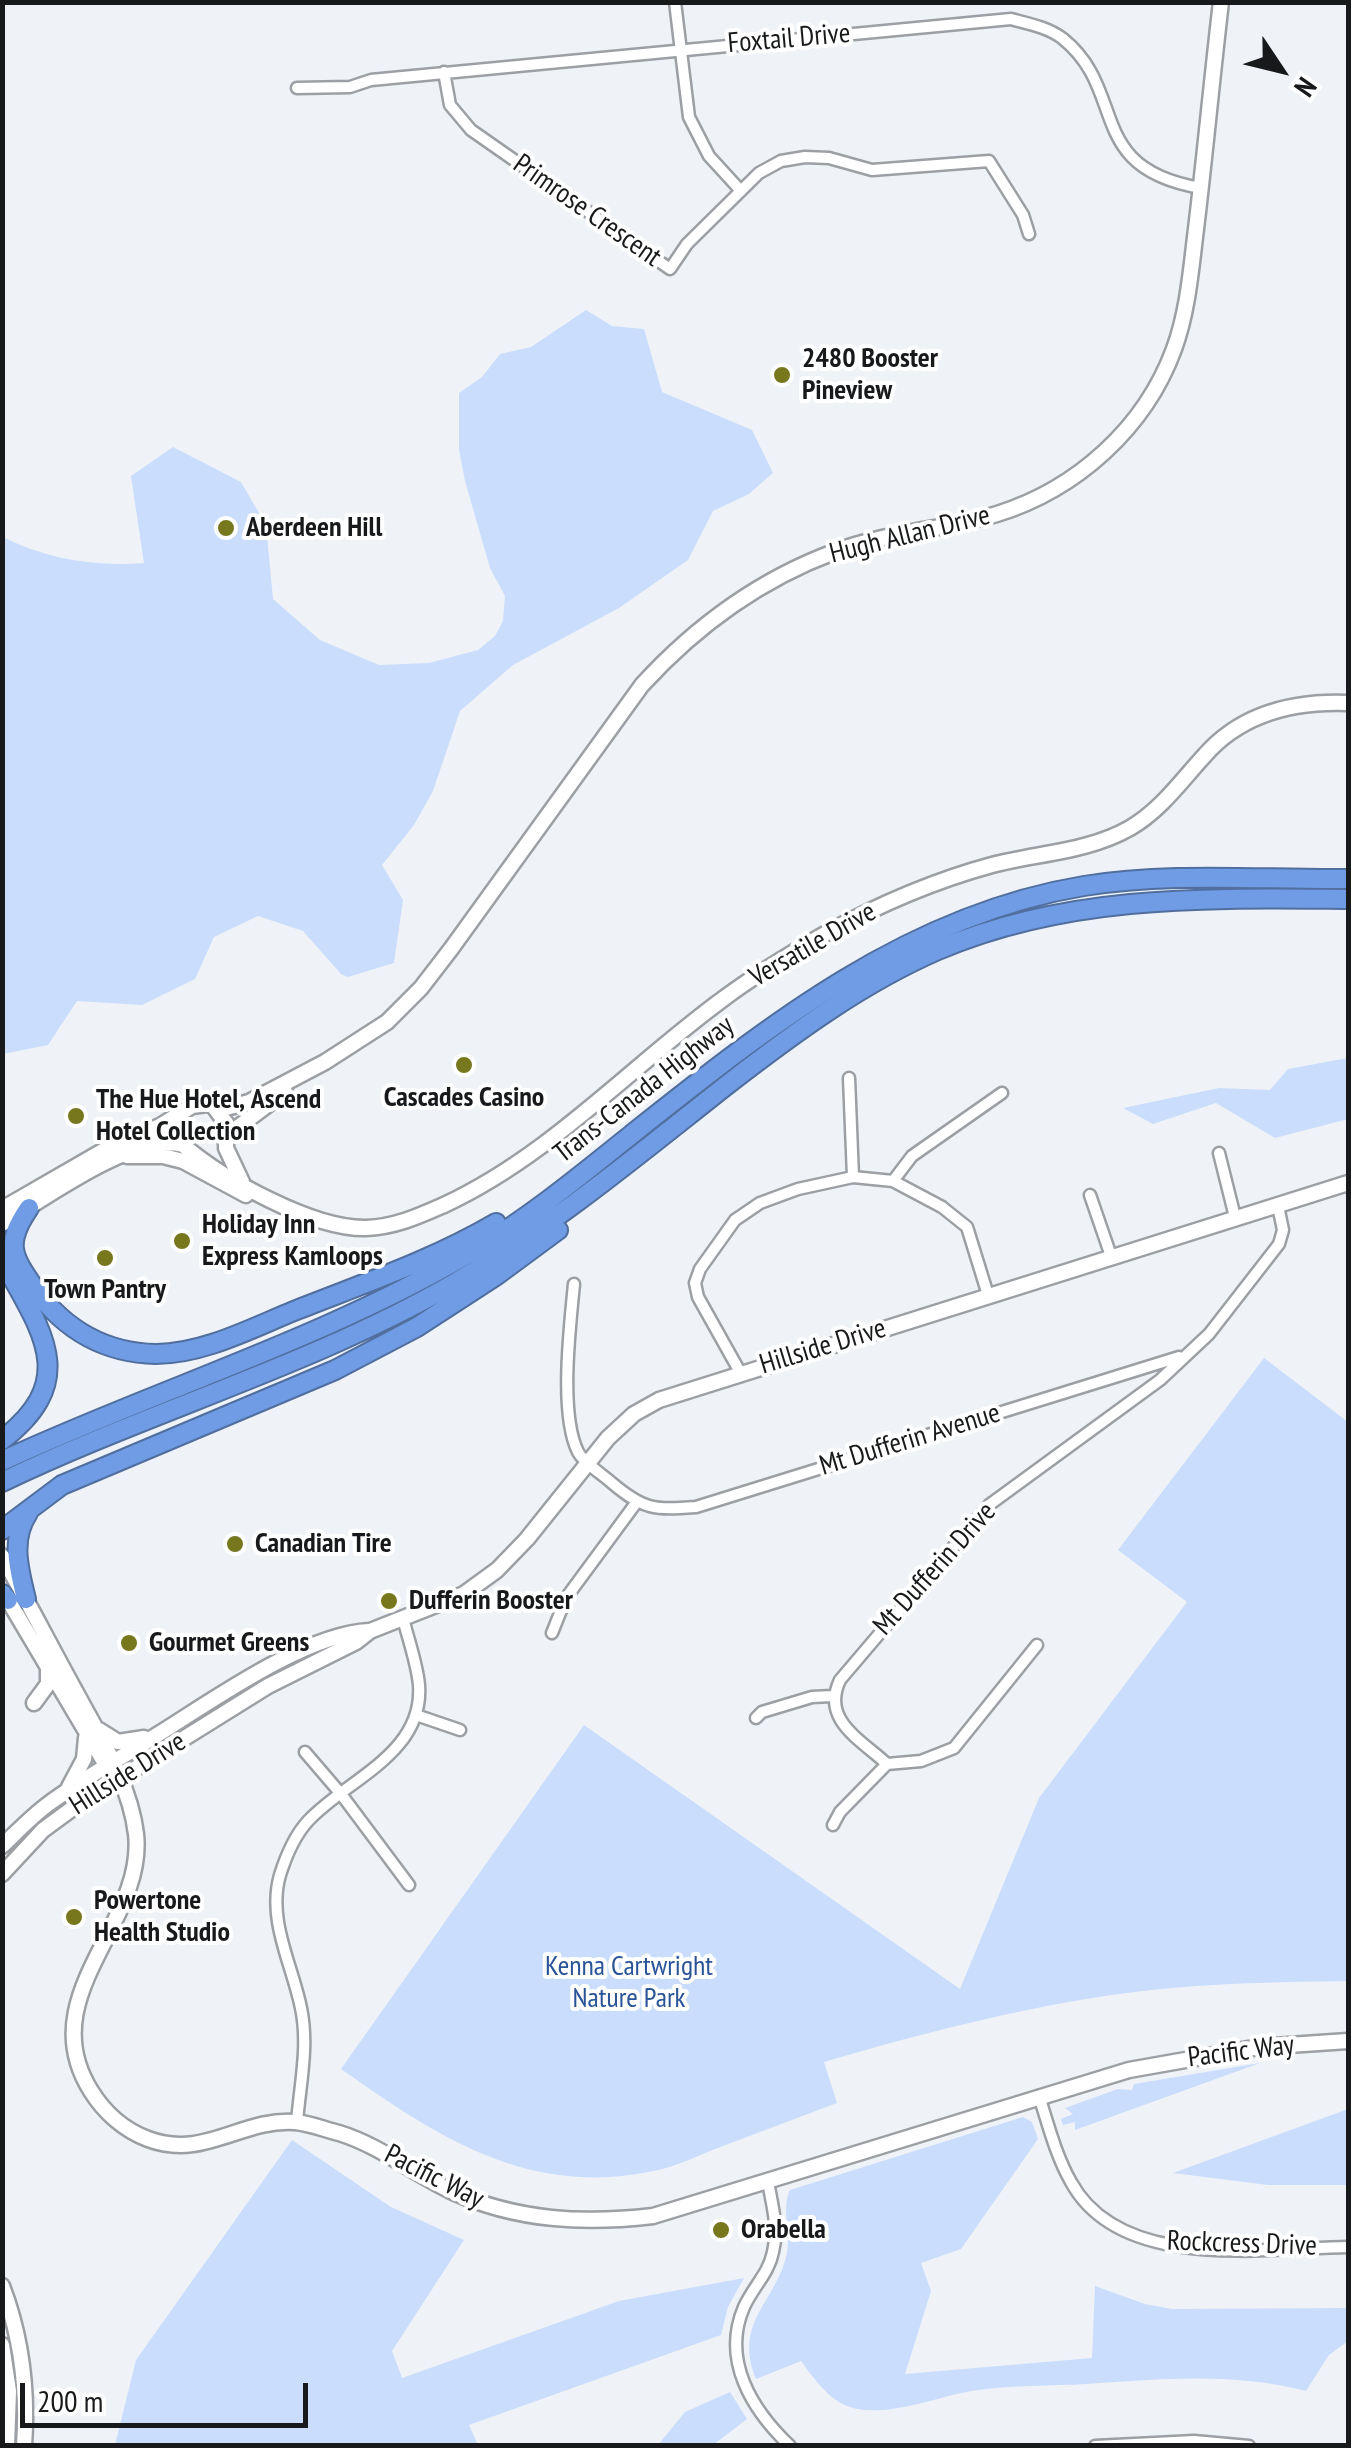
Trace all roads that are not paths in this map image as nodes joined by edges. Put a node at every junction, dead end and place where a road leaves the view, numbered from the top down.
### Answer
1 (675, 2) edge
2 (1220, 2) edge
3 (681, 48) junction
4 (444, 72) junction
5 (298, 88) dead end
6 (1201, 188) junction
7 (742, 190) junction
8 (1029, 234) dead end
9 (1348, 703) edge
10 (1348, 879) edge
11 (1348, 899) edge
12 (325, 1062) junction
13 (849, 1078) dead end
14 (1002, 1093) dead end
15 (214, 1106) junction
16 (181, 1115) junction
17 (226, 1137) junction
18 (183, 1145) junction
19 (198, 1153) junction
20 (1219, 1154) dead end
21 (116, 1157) junction
22 (635, 1158) junction
23 (582, 1173) junction
24 (853, 1178) junction
25 (893, 1180) junction
26 (1348, 1183) edge
27 (244, 1186) junction
28 (1090, 1195) dead end
29 (266, 1198) junction
30 (1278, 1206) junction
31 (2, 1208) edge
32 (29, 1208) junction
33 (1236, 1217) junction
34 (2, 1224) edge
35 (1111, 1256) junction
36 (5, 1266) edge
37 (574, 1284) dead end
38 (988, 1294) junction
39 (1183, 1356) junction
40 (740, 1372) junction
41 (125, 1429) junction
42 (2, 1440) edge
43 (2, 1461) edge
44 (588, 1462) junction
45 (2, 1482) edge
46 (2, 1496) edge
47 (636, 1503) junction
48 (34, 1504) junction
49 (2, 1530) edge
50 (2, 1556) edge
51 (10, 1596) edge
52 (403, 1618) junction
53 (370, 1631) junction
54 (552, 1633) dead end
55 (1037, 1645) dead end
56 (48, 1667) junction
57 (832, 1696) junction
58 (69, 1703) junction
59 (416, 1714) junction
60 (756, 1718) dead end
61 (460, 1730) dead end
62 (90, 1731) junction
63 (154, 1736) junction
64 (305, 1752) dead end
65 (109, 1764) junction
66 (887, 1764) junction
67 (118, 1779) junction
68 (66, 1792) junction
69 (341, 1794) junction
70 (833, 1825) dead end
71 (2, 1846) edge
72 (2, 1874) edge
73 (409, 1885) dead end
74 (1348, 2041) edge
75 (1039, 2096) junction
76 (296, 2122) junction
77 (768, 2182) junction
78 (1348, 2247) edge
79 (2, 2286) edge
80 (3, 2351) edge
81 (6, 2390) edge
82 (26, 2408) junction
83 (8, 2446) edge
84 (24, 2446) edge
85 (790, 2446) edge
86 (1095, 2446) edge
87 (1249, 2446) edge

1 - 3 street
2 - 6 street, Hugh Allan Drive
3 - 4 street, Foxtail Drive
3 - 6 street, Foxtail Drive
3 - 7 street
4 - 5 street, Foxtail Drive
4 - 7 street, Primrose Crescent
6 - 12 street, Hugh Allan Drive
7 - 8 street
9 - 29 street, Versatile Drive
10 - 23 highway, Trans-Canada Highway
11 - 22 highway, Trans-Canada Highway
12 - 15 street, Hugh Allan Drive
12 - 17 street, Hugh Allan Drive
13 - 24 street
14 - 25 street
15 - 16 street
15 - 17 street
16 - 18 street
16 - 31 street
17 - 19 street
17 - 27 street
18 - 19 street
18 - 21 street
19 - 27 street, Versatile Drive
20 - 33 street
21 - 29 street
21 - 32 street
22 - 41 highway, Trans-Canada Highway
22 - 48 highway
23 - 32 highway
23 - 43 highway, Trans-Canada Highway
24 - 25 street
24 - 40 street
25 - 38 street
26 - 30 street, Hillside Drive
27 - 29 street, Versatile Drive
28 - 35 street
30 - 33 street, Hillside Drive
30 - 39 street, Mt Dufferin Drive
32 - 34 street
33 - 35 street, Hillside Drive
35 - 38 street, Hillside Drive
36 - 42 highway
37 - 44 street
38 - 40 street, Hillside Drive
39 - 47 street, Mt Dufferin Avenue
39 - 57 street, Mt Dufferin Drive
40 - 44 street, Hillside Drive
41 - 45 highway, Trans-Canada Highway
41 - 46 highway
44 - 47 street
44 - 52 street, Hillside Drive
47 - 54 street
48 - 49 highway
48 - 51 highway
50 - 51 street
51 - 56 street
51 - 62 street
52 - 53 street, Hillside Drive
52 - 59 street
53 - 63 street, Hillside Drive
53 - 67 street, Hillside Drive
55 - 66 street
56 - 58 street
56 - 58 street
57 - 60 street
57 - 66 street
58 - 62 street
59 - 61 street
59 - 69 street
62 - 63 street
62 - 65 street
62 - 68 street
63 - 65 street, Hillside Drive
64 - 69 street
65 - 67 street
65 - 68 street, Hillside Drive
66 - 70 street
67 - 72 street, Hillside Drive
67 - 76 street, Pacific Way
68 - 71 street, Hillside Drive
69 - 73 street
69 - 76 street
74 - 75 street, Pacific Way
75 - 77 street, Pacific Way
75 - 78 street, Rockcress Drive
76 - 77 street, Pacific Way
77 - 85 street
79 - 82 street
80 - 81 street
81 - 82 street
81 - 83 street
82 - 84 street
86 - 87 street

